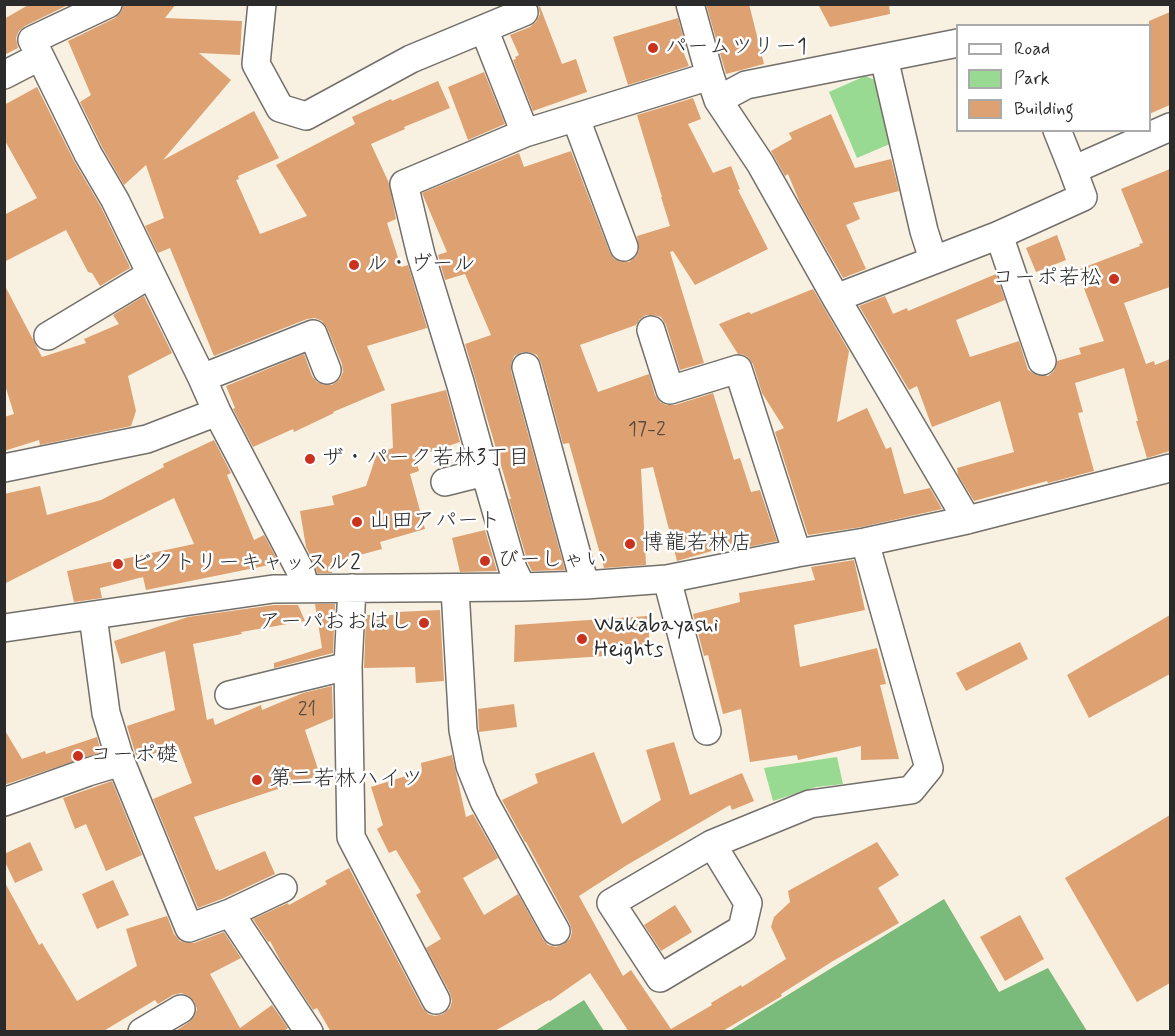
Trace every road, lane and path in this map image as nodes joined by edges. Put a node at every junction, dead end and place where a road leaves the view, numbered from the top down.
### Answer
1 (108, 4) edge
2 (262, 4) edge
3 (520, 4) edge
4 (690, 4) edge
5 (484, 29) junction
6 (956, 43) edge
7 (39, 57) junction
8 (884, 58) junction
9 (4, 75) edge
10 (714, 88) junction
11 (576, 118) junction
12 (1170, 127) edge
13 (1058, 132) edge
14 (525, 133) junction
15 (1073, 170) junction
16 (999, 235) junction
17 (624, 247) dead end
18 (933, 259) junction
19 (151, 274) junction
20 (836, 298) junction
21 (651, 330) dead end
22 (48, 336) dead end
23 (1042, 361) dead end
24 (526, 367) dead end
25 (327, 370) dead end
26 (202, 378) junction
27 (217, 412) junction
28 (4, 468) edge
29 (1170, 468) edge
30 (485, 472) junction
31 (445, 482) dead end
32 (967, 520) junction
33 (865, 542) junction
34 (797, 553) junction
35 (668, 579) junction
36 (585, 585) junction
37 (522, 587) junction
38 (305, 588) junction
39 (352, 588) junction
40 (455, 589) junction
41 (93, 616) junction
42 (4, 628) edge
43 (348, 666) junction
44 (229, 695) dead end
45 (707, 731) dead end
46 (121, 762) junction
47 (4, 802) edge
48 (712, 844) junction
49 (283, 888) dead end
50 (230, 913) junction
51 (556, 931) dead end
52 (435, 1000) dead end
53 (181, 1009) dead end
54 (142, 1032) edge
55 (309, 1032) edge

1 - 7 street
2 - 5 street
3 - 5 street
4 - 10 street
5 - 14 street
6 - 8 street
7 - 9 street
7 - 19 street
8 - 10 street
8 - 18 street
10 - 11 street
10 - 20 street
11 - 14 street
11 - 17 street
12 - 15 street
13 - 15 street
14 - 30 street
15 - 16 street
16 - 18 street
16 - 23 street
18 - 20 street
19 - 22 street
19 - 26 street
20 - 32 street
21 - 34 street
24 - 36 street
25 - 26 street
26 - 27 street
27 - 28 street
27 - 38 street
29 - 32 street
30 - 31 street
30 - 37 street
32 - 33 street
33 - 34 street
33 - 48 street
34 - 35 street
35 - 36 street
35 - 45 street
36 - 37 street
37 - 40 street
38 - 39 street
38 - 41 street
39 - 40 street
39 - 43 street
40 - 51 street
41 - 42 street
41 - 46 street
43 - 44 street
43 - 52 street
46 - 47 street
46 - 50 street
48 - 48 street
49 - 50 street
50 - 55 street
53 - 54 street

